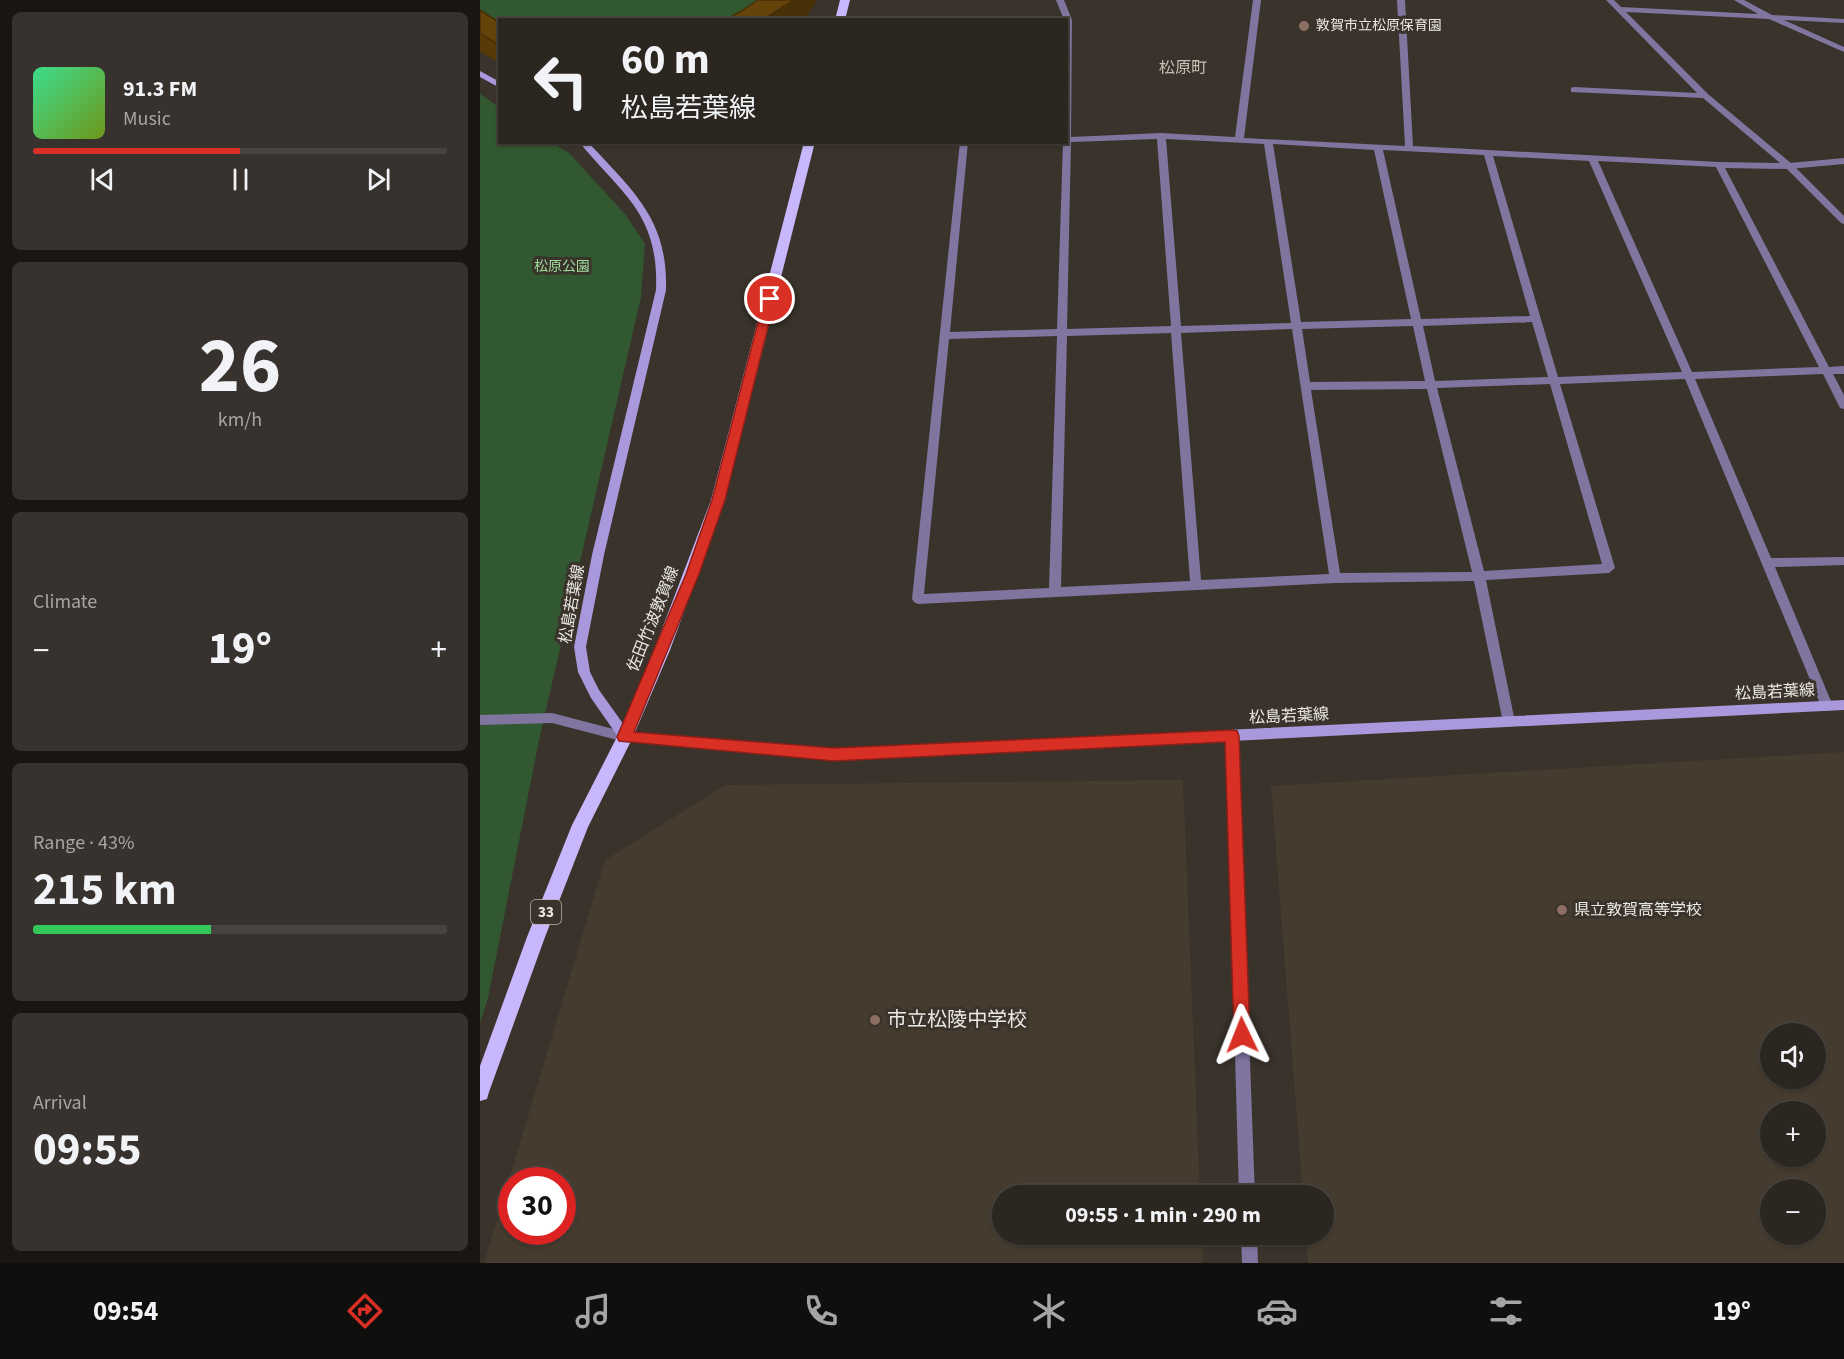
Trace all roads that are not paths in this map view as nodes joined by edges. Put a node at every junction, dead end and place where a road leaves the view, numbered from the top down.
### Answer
1 (844, 0) edge
2 (1060, 0) edge
3 (1257, 0) edge
4 (1401, 0) edge
5 (1610, 0) edge
6 (1738, 0) edge
7 (1619, 9) junction
8 (1766, 15) junction
9 (840, 18) edge
10 (1067, 18) edge
11 (1844, 21) edge
12 (1844, 50) edge
13 (480, 73) edge
14 (498, 85) edge
15 (1574, 90) dead end
16 (1705, 96) junction
17 (1161, 136) junction
18 (1068, 140) edge
19 (1239, 140) junction
20 (1268, 142) junction
21 (585, 144) edge
22 (809, 144) edge
23 (964, 144) edge
24 (1067, 144) edge
25 (1378, 148) junction
26 (1409, 148) junction
27 (1487, 152) junction
28 (1592, 158) junction
29 (1844, 161) edge
30 (1719, 165) junction
31 (1789, 166) junction
32 (1844, 221) edge
33 (1536, 319) junction
34 (1416, 321) junction
35 (1296, 326) junction
36 (1177, 330) junction
37 (1062, 333) junction
38 (945, 336) junction
39 (1826, 370) junction
40 (1844, 370) edge
41 (1688, 375) junction
42 (1554, 380) junction
43 (1431, 385) junction
44 (1306, 386) junction
45 (1844, 405) edge
46 (1844, 561) edge
47 (1768, 563) junction
48 (1479, 576) junction
49 (1335, 578) junction
50 (1196, 585) junction
51 (1055, 591) junction
52 (1844, 705) edge
53 (1827, 706) junction
54 (480, 720) edge
55 (1509, 722) junction
56 (1232, 736) junction
57 (625, 737) junction
58 (480, 1092) edge
59 (1247, 1185) edge
60 (1249, 1245) edge
61 (1250, 1263) edge

1 - 9 main road
2 - 10 street
3 - 19 street
4 - 26 street
5 - 7 street
6 - 8 street
7 - 8 street
7 - 16 street
8 - 11 street
8 - 12 street
13 - 14 main road
15 - 16 street
16 - 31 street
17 - 18 street
17 - 19 street
17 - 36 street
19 - 20 street
20 - 25 street
20 - 35 street
21 - 57 main road, 松島若葉線
22 - 57 main road, 佐田竹波敦賀線 / 33
23 - 38 street
24 - 37 street
25 - 26 street
25 - 34 street
26 - 27 street
27 - 28 street
27 - 33 street
28 - 30 street
28 - 41 street
29 - 31 street
30 - 31 street
30 - 39 street
31 - 32 street
33 - 34 street
33 - 42 street
34 - 35 street
34 - 43 street
35 - 36 street
35 - 44 street
36 - 37 street
36 - 50 street
37 - 38 street
37 - 51 street
38 - 51 street
39 - 40 street
39 - 41 street
39 - 45 street
41 - 42 street
41 - 47 street
42 - 43 street
42 - 48 street
43 - 44 street
43 - 48 street
44 - 49 street
46 - 47 street
47 - 53 street
48 - 49 street
48 - 55 street
49 - 50 street
50 - 51 street
52 - 53 main road, 松島若葉線
53 - 55 main road, 松島若葉線
54 - 57 street
55 - 56 main road, 松島若葉線
56 - 57 main road, 松島若葉線
56 - 59 street
57 - 58 main road, 佐田竹波敦賀線 / 33
60 - 61 street

